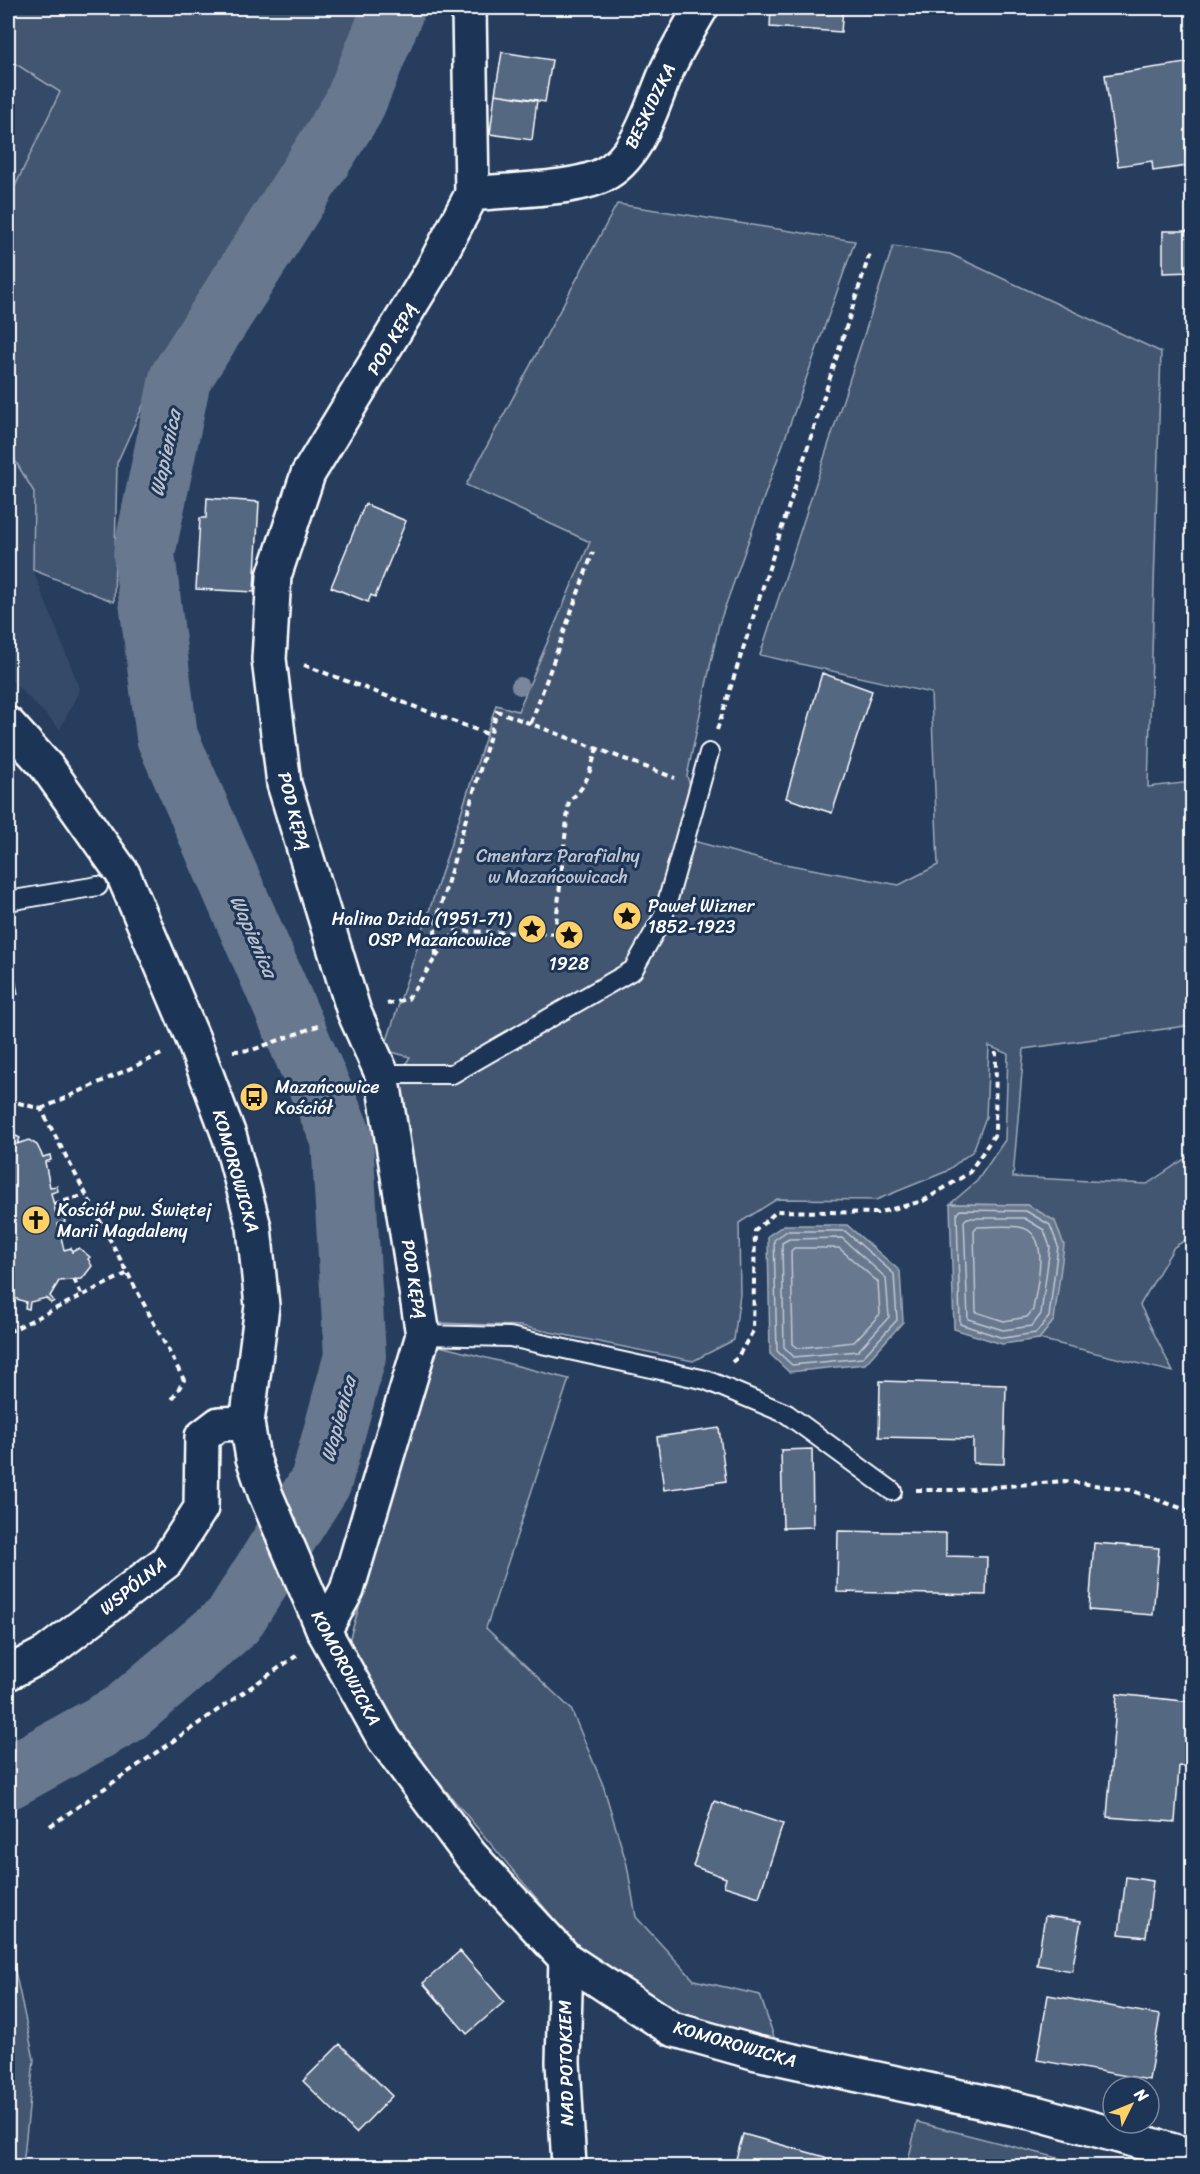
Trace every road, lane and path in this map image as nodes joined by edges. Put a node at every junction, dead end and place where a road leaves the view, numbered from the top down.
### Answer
1 (469, 8) edge
2 (701, 8) edge
3 (472, 194) junction
4 (870, 253) dead end
5 (593, 552) dead end
6 (270, 652) junction
7 (531, 723) junction
8 (8, 724) edge
9 (490, 735) junction
10 (597, 748) junction
11 (709, 753) junction
12 (98, 886) dead end
13 (8, 901) edge
14 (555, 933) junction
15 (562, 934) dead end
16 (436, 957) junction
17 (408, 999) dead end
18 (354, 1012) junction
19 (252, 1050) dead end
20 (996, 1052) dead end
21 (156, 1059) dead end
22 (382, 1074) junction
23 (8, 1100) edge
24 (41, 1109) junction
25 (86, 1195) junction
26 (54, 1204) dead end
27 (128, 1273) junction
28 (74, 1279) dead end
29 (82, 1296) junction
30 (8, 1332) edge
31 (423, 1335) junction
32 (706, 1380) junction
33 (170, 1403) dead end
34 (247, 1423) junction
35 (892, 1491) joint
36 (1192, 1512) edge
37 (324, 1631) junction
38 (8, 1673) edge
39 (50, 1826) dead end
40 (566, 1959) junction
41 (1192, 2156) edge
42 (569, 2166) edge

1 - 3 street, POD KĘPĄ
2 - 3 street, BESKIDZKA
3 - 6 street, POD KĘPĄ
4 - 11 path
5 - 7 path
6 - 9 path
6 - 18 street, POD KĘPĄ
7 - 9 path
7 - 10 path
8 - 34 street, KOMOROWICKA
9 - 16 path
10 - 11 path
10 - 14 path
11 - 22 lane
12 - 13 lane
14 - 15 path
14 - 16 path
16 - 17 path
18 - 19 path
18 - 22 street, POD KĘPĄ
20 - 32 path
21 - 24 path
22 - 31 street, POD KĘPĄ
23 - 24 path
24 - 25 path
25 - 26 path
25 - 27 path
27 - 29 path
27 - 33 path
28 - 29 path
29 - 30 path
31 - 32 lane
31 - 37 street, POD KĘPĄ
32 - 35 lane
34 - 37 street, KOMOROWICKA
34 - 38 street, WSPÓLNA
35 - 36 path
37 - 39 path
37 - 40 street, KOMOROWICKA
40 - 41 street, KOMOROWICKA
40 - 42 street, NAD POTOKIEM

